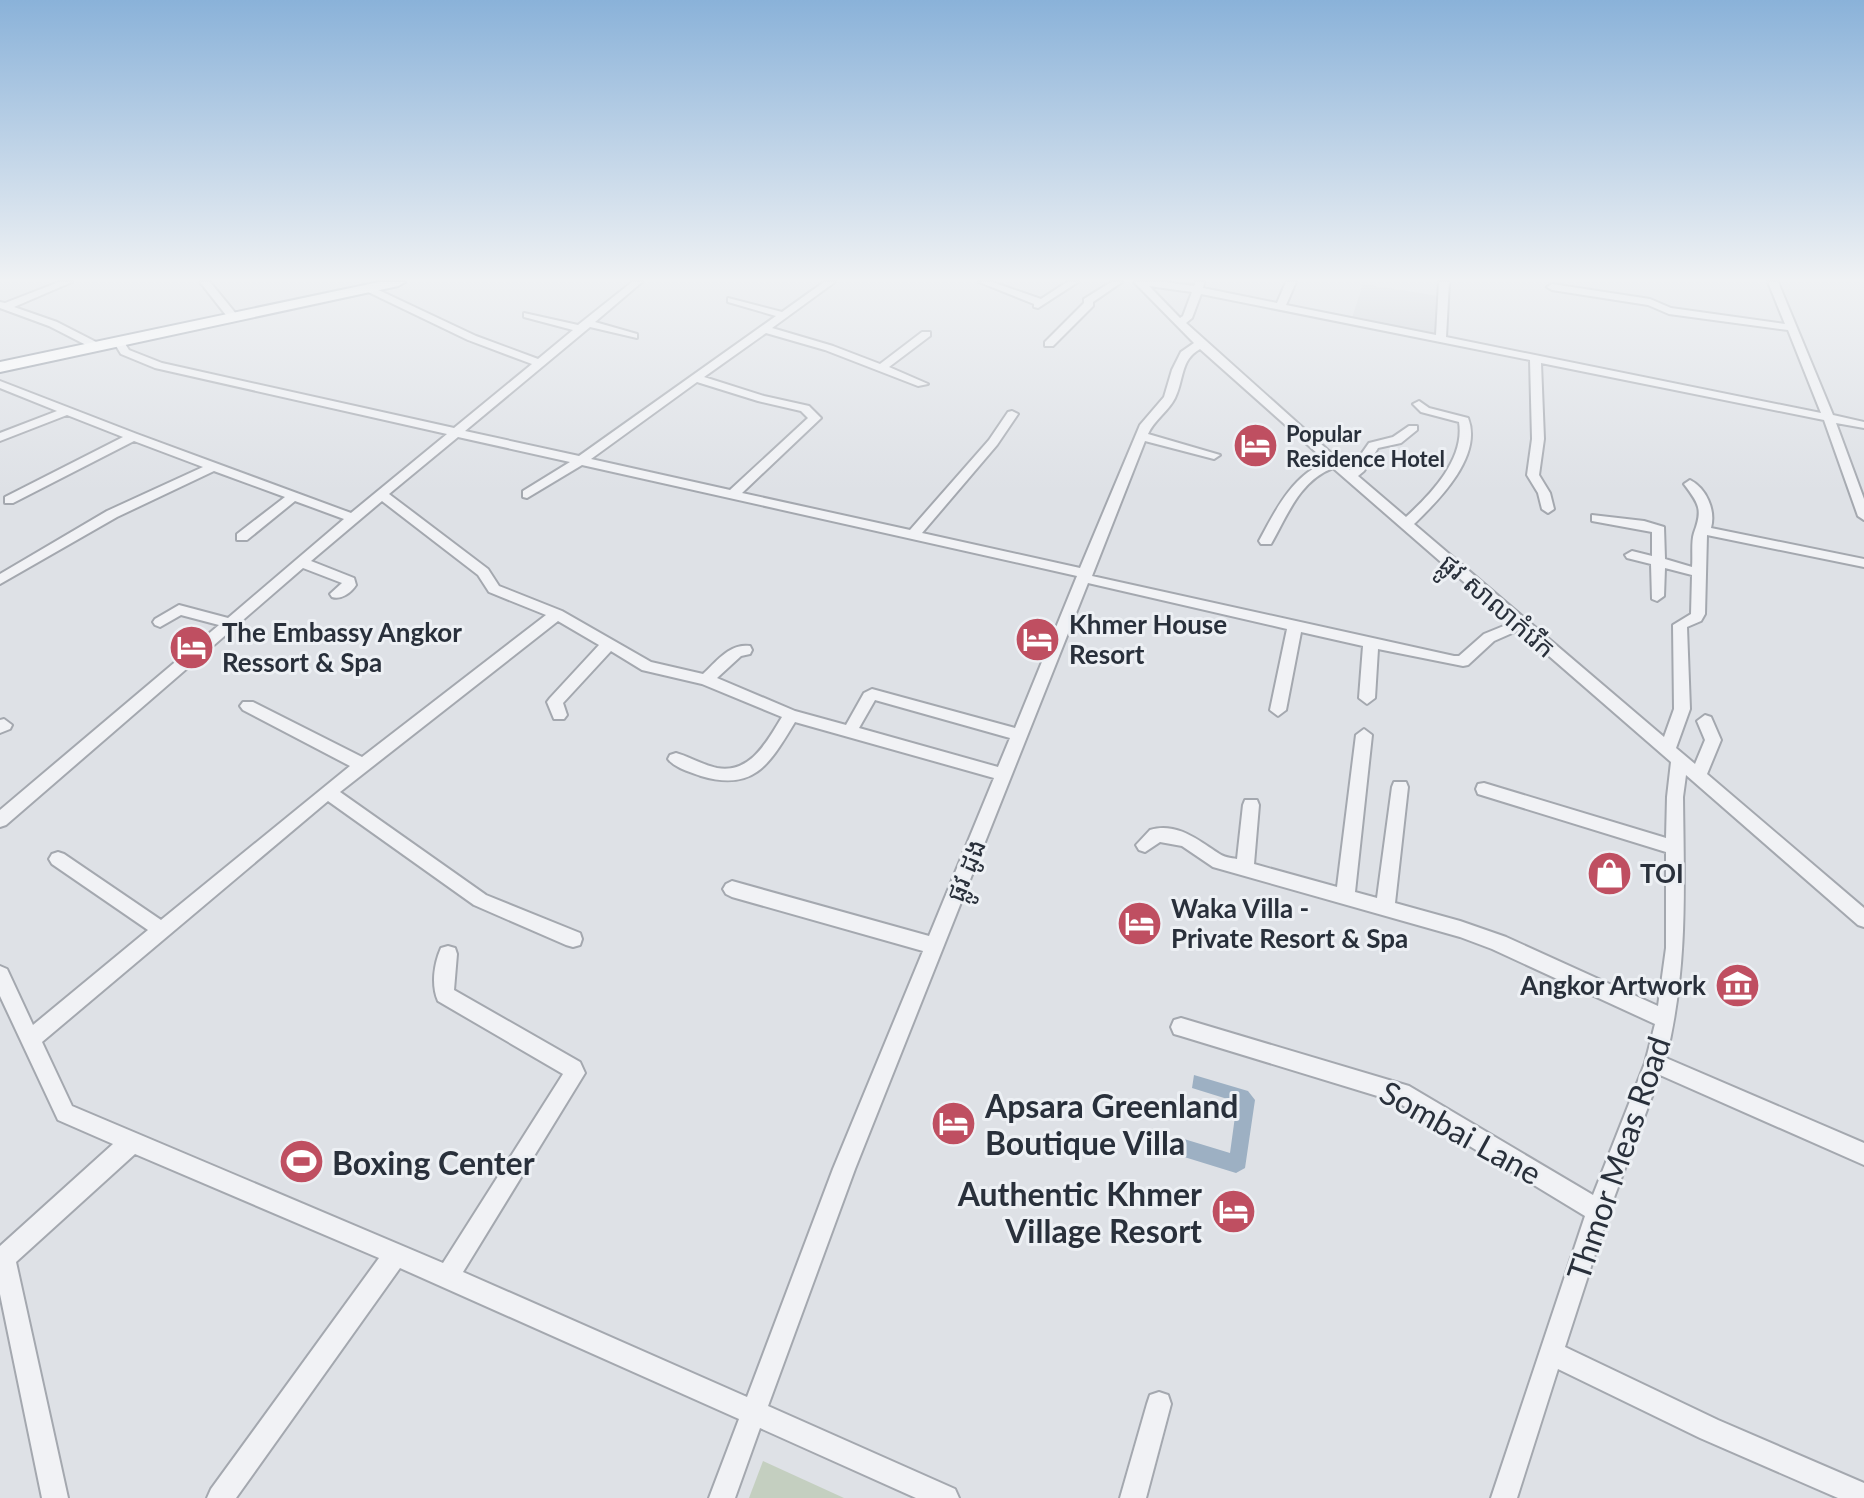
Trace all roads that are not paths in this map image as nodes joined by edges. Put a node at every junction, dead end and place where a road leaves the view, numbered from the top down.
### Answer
1 (69, 352) edge
2 (125, 352) edge
3 (510, 352) edge
4 (553, 352) edge
5 (731, 352) edge
6 (832, 352) edge
7 (902, 352) edge
8 (1191, 352) edge
9 (1203, 352) edge
10 (1505, 352) edge
11 (1802, 352) edge
12 (1535, 358) junction
13 (540, 363) junction
14 (0, 367) edge
15 (881, 368) junction
16 (694, 378) junction
17 (0, 384) edge
18 (922, 384) dead end
19 (1419, 404) dead end
20 (66, 411) junction
21 (1012, 414) dead end
22 (1829, 419) junction
23 (1864, 425) edge
24 (1413, 428) dead end
25 (455, 433) junction
26 (1141, 436) junction
27 (0, 437) edge
28 (133, 437) junction
29 (1214, 455) dead end
30 (580, 461) junction
31 (1335, 463) junction
32 (214, 466) junction
33 (1350, 476) junction
34 (1690, 484) dead end
35 (381, 494) junction
36 (527, 494) dead end
37 (732, 495) junction
38 (294, 496) junction
39 (9, 500) dead end
40 (1548, 509) dead end
41 (1863, 510) edge
42 (353, 518) junction
43 (1597, 518) dead end
44 (1406, 524) junction
45 (1703, 530) junction
46 (914, 534) junction
47 (242, 537) dead end
48 (1266, 541) dead end
49 (1632, 555) dead end
50 (301, 562) junction
51 (1659, 562) junction
52 (1864, 563) edge
53 (1700, 573) junction
54 (1084, 576) junction
55 (1, 579) edge
56 (337, 594) dead end
57 (1657, 596) dead end
58 (557, 614) junction
59 (160, 622) dead end
60 (230, 623) junction
61 (1295, 625) junction
62 (1520, 625) junction
63 (1371, 643) junction
64 (609, 644) junction
65 (745, 650) dead end
66 (706, 680) junction
67 (1367, 698) dead end
68 (248, 706) dead end
69 (1278, 710) dead end
70 (559, 715) dead end
71 (791, 715) junction
72 (1705, 721) dead end
73 (850, 731) junction
74 (1020, 735) junction
75 (1364, 735) dead end
76 (1673, 756) junction
77 (676, 759) dead end
78 (363, 765) junction
79 (1004, 775) junction
80 (1698, 776) junction
81 (1400, 787) dead end
82 (1484, 789) dead end
83 (328, 792) junction
84 (1251, 805) dead end
85 (0, 820) edge
86 (1145, 845) dead end
87 (1676, 848) junction
88 (58, 859) dead end
89 (1245, 869) junction
90 (732, 889) dead end
91 (1345, 897) junction
92 (1385, 907) junction
93 (1864, 919) edge
94 (162, 930) junction
95 (573, 939) dead end
96 (935, 946) junction
97 (448, 954) dead end
98 (0, 975) edge
99 (1666, 1019) junction
100 (1181, 1027) dead end
101 (31, 1039) junction
102 (1655, 1063) junction
103 (133, 1141) junction
104 (1864, 1154) edge
105 (1584, 1202) junction
106 (396, 1254) junction
107 (447, 1277) junction
108 (1553, 1354) junction
109 (1159, 1404) dead end
110 (754, 1413) junction
111 (1864, 1496) edge
112 (55, 1498) edge
113 (220, 1498) edge
114 (722, 1498) edge
115 (946, 1498) edge
116 (1133, 1498) edge
117 (1504, 1498) edge

1 - 14 highway
2 - 25 street
3 - 13 street
4 - 13 street
5 - 16 street
6 - 15 street
7 - 15 street
8 - 26 street, ផ្លូវ ដូង
9 - 31 street, ផ្លូវ សាលាកំរើក
10 - 12 street
11 - 22 street
12 - 22 street
12 - 40 street
13 - 25 street
15 - 18 street
16 - 30 street
16 - 37 street
17 - 20 street
19 - 44 street
20 - 27 street
20 - 28 street
21 - 46 street
22 - 23 street
22 - 41 street
24 - 33 street
25 - 30 street
25 - 35 street
26 - 29 street
26 - 54 street, ផ្លូវ ដូង
28 - 32 street
28 - 39 street
30 - 36 street
30 - 37 street
31 - 33 street, ផ្លូវ សាលាកំរើក
31 - 48 street
32 - 38 street
32 - 55 street
33 - 44 street, ផ្លូវ សាលាកំរើក
34 - 45 street
35 - 42 street
35 - 58 street
37 - 46 street
38 - 42 street
38 - 47 street
42 - 50 street
43 - 51 street
44 - 62 street, ផ្លូវ សាលាកំរើក
45 - 52 street
45 - 53 street
46 - 54 street
49 - 51 street
50 - 56 street
50 - 60 street
51 - 53 street
51 - 57 street
53 - 76 street, Thmor Meas Road
54 - 61 street
54 - 74 street, ផ្លូវ ដូង
58 - 64 street
58 - 78 street
59 - 60 street
60 - 85 street
61 - 63 street
61 - 69 street
62 - 63 street
62 - 76 street, ផ្លូវ សាលាកំរើក
63 - 67 street
64 - 66 street
64 - 70 street
65 - 66 street
66 - 71 street
68 - 78 street
71 - 73 street
71 - 77 street
72 - 80 street
73 - 74 street
73 - 79 street
74 - 79 street, ផ្លូវ ដូង
75 - 91 street
76 - 80 street, ផ្លូវ សាលាកំរើក
76 - 87 street, Thmor Meas Road
78 - 83 street
79 - 96 street, ផ្លូវ ដូង
80 - 93 street, ផ្លូវ សាលាកំរើក
81 - 92 street
82 - 87 street
83 - 94 street
83 - 95 street
84 - 89 street
86 - 89 street
87 - 99 street, Thmor Meas Road
88 - 94 street
89 - 91 street
90 - 96 street
91 - 92 street
92 - 99 street
94 - 101 street
96 - 110 street, ផ្លូវ ដូង
97 - 107 street
98 - 101 street
99 - 102 street, Thmor Meas Road
100 - 105 street, Sombai Lane
101 - 103 street
102 - 104 street
102 - 105 street, Thmor Meas Road
103 - 106 street
103 - 112 street
105 - 108 street, Thmor Meas Road
106 - 107 street
106 - 113 street
107 - 110 street
108 - 111 street
108 - 117 street, Thmor Meas Road
109 - 116 street
110 - 114 street, ផ្លូវ ដូង
110 - 115 street

